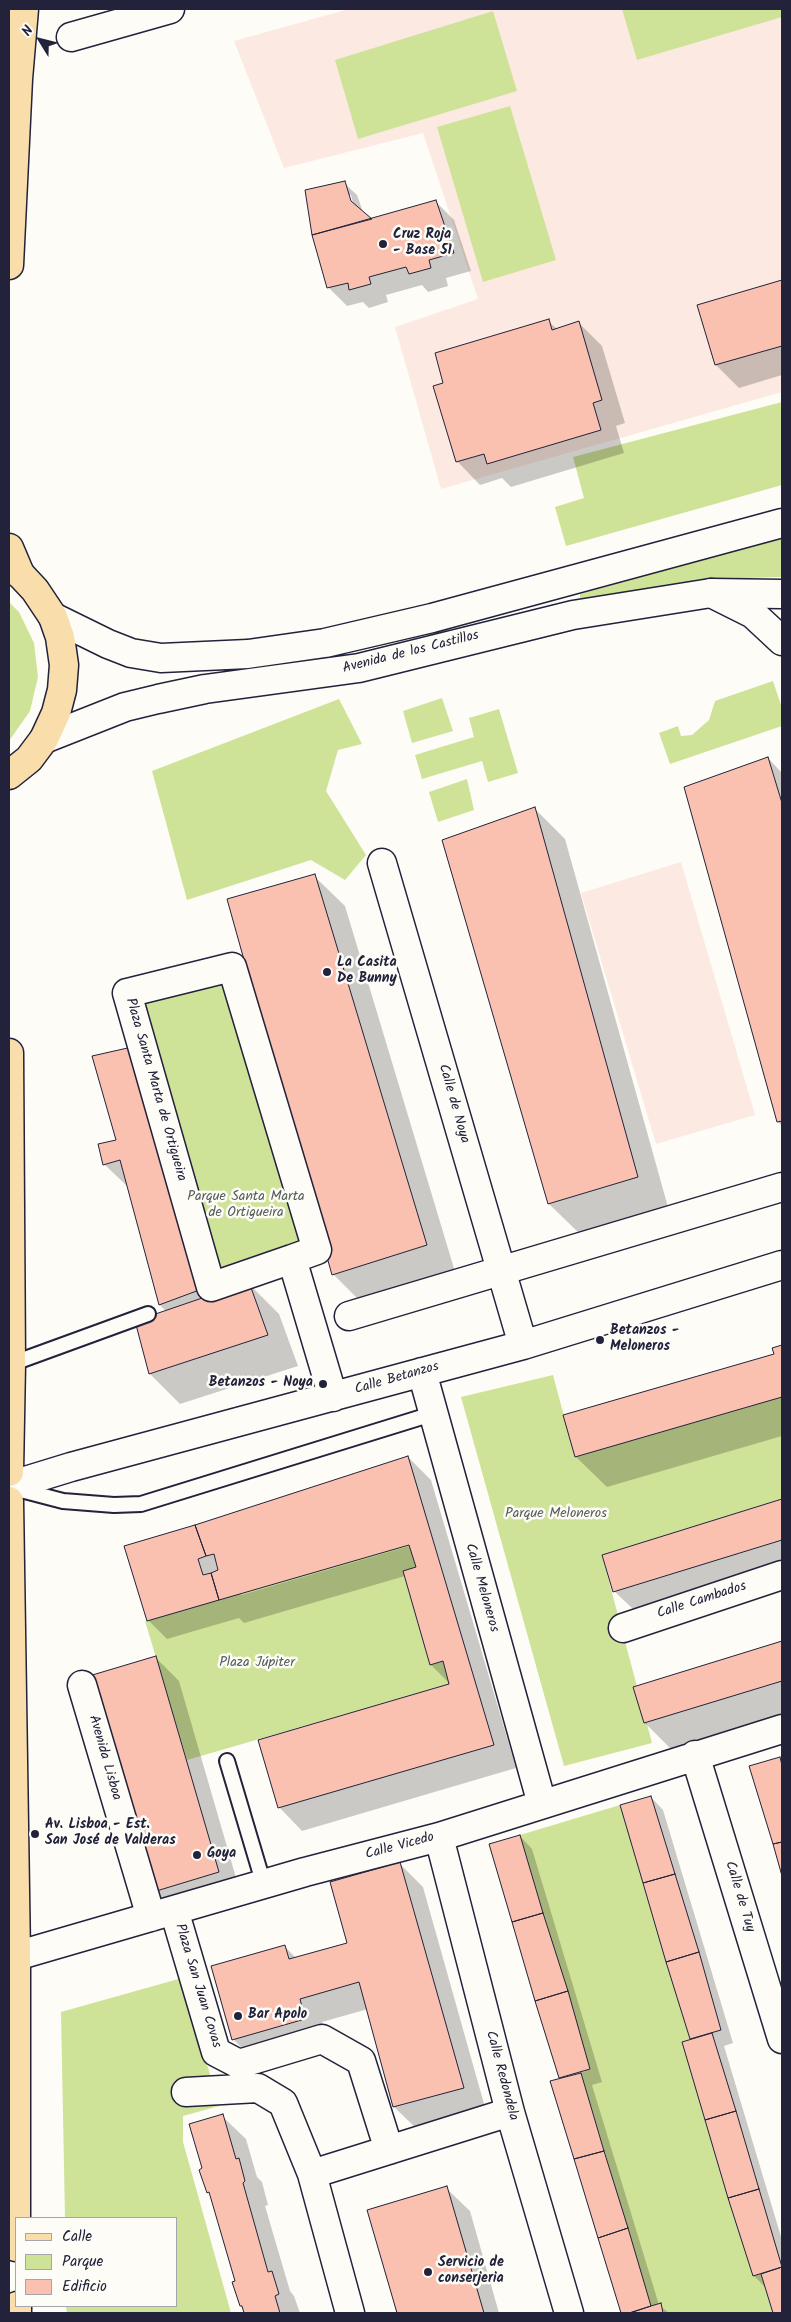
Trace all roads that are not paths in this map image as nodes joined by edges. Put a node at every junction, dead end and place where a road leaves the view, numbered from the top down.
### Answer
1 (24, 9) edge
2 (170, 9) edge
3 (71, 37) dead end
4 (9, 265) edge
5 (782, 523) edge
6 (9, 548) edge
7 (14, 571) edge
8 (711, 593) junction
9 (782, 594) edge
10 (53, 617) junction
11 (782, 641) edge
12 (44, 738) junction
13 (10, 780) edge
14 (382, 863) dead end
15 (9, 1053) edge
16 (782, 1187) edge
17 (292, 1259) junction
18 (782, 1265) edge
19 (502, 1270) junction
20 (148, 1314) dead end
21 (349, 1316) dead end
22 (523, 1345) junction
23 (11, 1364) junction
24 (422, 1372) junction
25 (333, 1397) junction
26 (432, 1414) junction
27 (9, 1472) edge
28 (9, 1486) edge
29 (9, 1501) edge
30 (782, 1575) edge
31 (623, 1628) dead end
32 (82, 1685) dead end
33 (782, 1729) edge
34 (695, 1755) junction
35 (227, 1760) dead end
36 (542, 1804) junction
37 (439, 1837) junction
38 (264, 1885) junction
39 (162, 1914) junction
40 (16, 1956) junction
41 (782, 2039) edge
42 (186, 2092) dead end
43 (510, 2112) junction
44 (389, 2150) junction
45 (312, 2174) junction
46 (16, 2217) edge
47 (350, 2313) edge
48 (569, 2313) edge

1 - 4 main road
2 - 3 street
5 - 10 street
6 - 7 main road
7 - 10 main road
8 - 9 street, Avenida de los Castillos
8 - 11 street
8 - 12 street, Avenida de los Castillos
10 - 12 main road
12 - 13 main road
14 - 19 street, Calle de Noya
15 - 23 main road
16 - 19 street
17 - 17 street, Plaza Santa Marta de Ortigueira
17 - 25 street
18 - 22 street, Calle Betanzos
19 - 21 street
19 - 22 street, Calle de Noya
20 - 23 lane
22 - 24 street, Calle Betanzos
23 - 27 main road
24 - 25 street, Calle Betanzos
24 - 26 street, Calle Meloneros
25 - 28 street, Calle Betanzos
26 - 28 lane
26 - 36 street, Calle Meloneros
29 - 40 main road
30 - 31 street, Calle Cambados
32 - 39 street, Avenida Lisboa
33 - 34 street, Calle Vicedo
34 - 36 street, Calle Vicedo
34 - 41 street, Calle de Tuy
35 - 38 lane
36 - 37 street, Calle Vicedo
37 - 38 street, Calle Vicedo
37 - 43 street, Calle Redondela
38 - 39 street, Calle Vicedo
39 - 40 street, Calle Vicedo
39 - 44 street, Plaza San Juan Covas
40 - 46 main road
42 - 45 street
43 - 44 street
43 - 48 street, Calle Redondela
44 - 45 street
45 - 47 street

